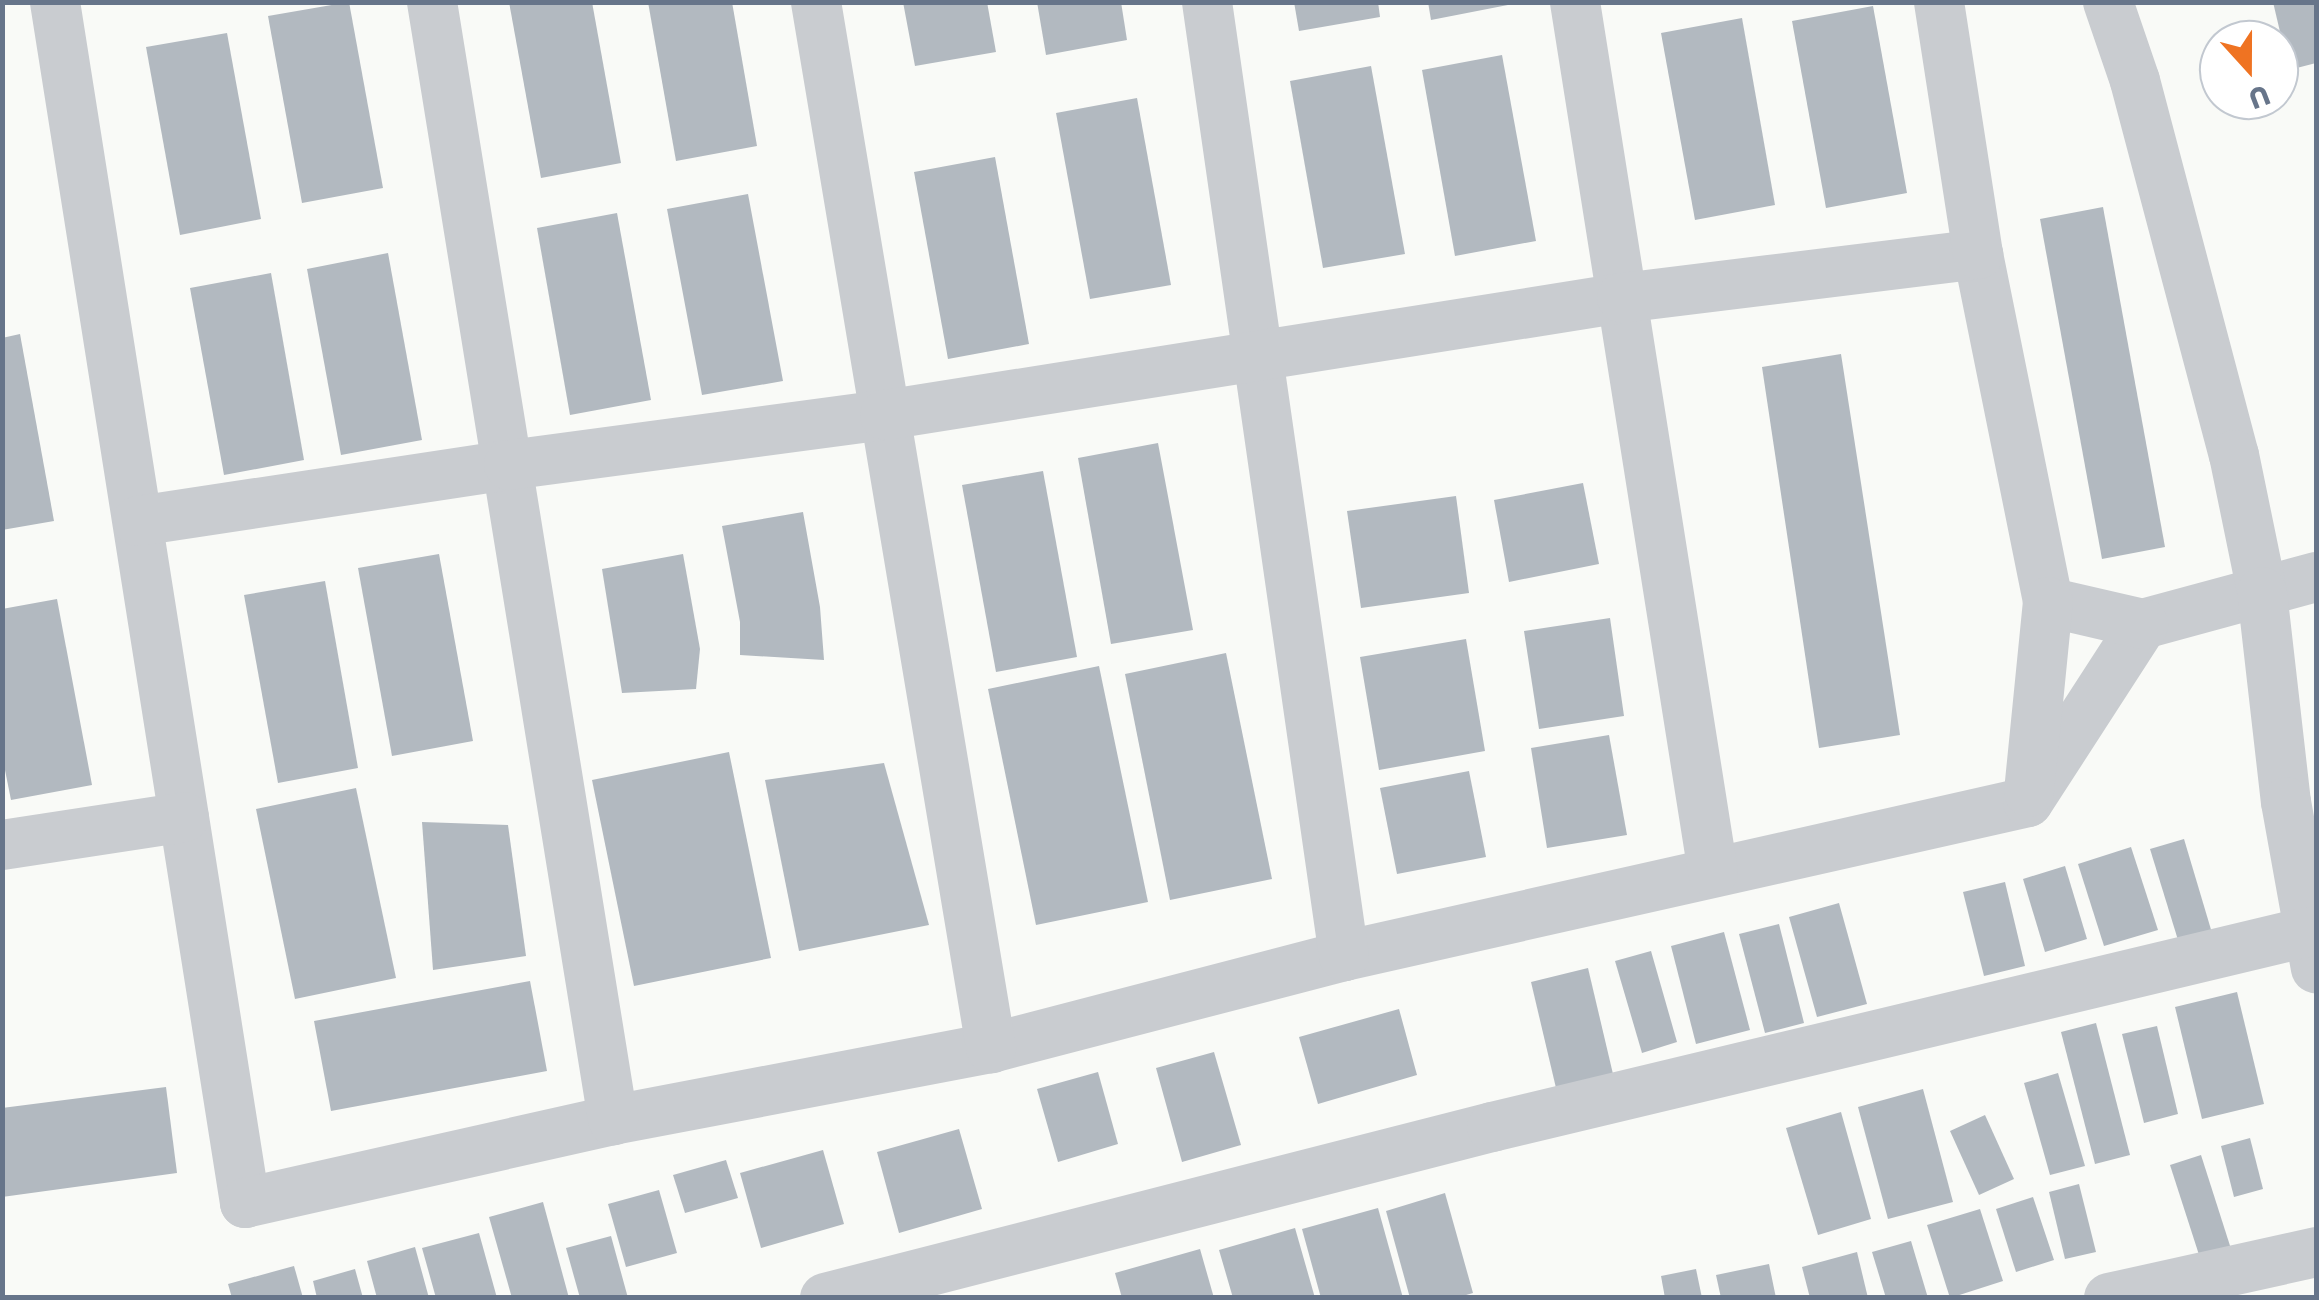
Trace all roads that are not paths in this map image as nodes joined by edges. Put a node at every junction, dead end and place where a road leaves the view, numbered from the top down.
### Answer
1 (55, 2) edge
2 (432, 2) edge
3 (816, 2) edge
4 (1207, 2) edge
5 (1575, 2) edge
6 (1938, 2) edge
7 (2108, 2) edge
8 (1978, 254) junction
9 (1622, 298) junction
10 (1258, 356) junction
11 (885, 415) junction
12 (509, 465) junction
13 (138, 521) junction
14 (2316, 577) edge
15 (2262, 592) junction
16 (2048, 602) junction
17 (2143, 624) junction
18 (2302, 798) edge
19 (2028, 802) junction
20 (184, 816) junction
21 (2, 844) edge
22 (1712, 872) junction
23 (2312, 950) edge
24 (1344, 956) junction
25 (990, 1048) junction
26 (613, 1120) junction
27 (2316, 1252) edge
28 (825, 1298) edge
29 (2110, 1298) edge

1 - 13 street
2 - 12 street
3 - 11 street
4 - 10 street
5 - 9 street
6 - 8 street
7 - 15 street
8 - 9 street
8 - 16 street
9 - 10 street
9 - 22 street
10 - 11 street
10 - 24 street
11 - 12 street
11 - 25 street
12 - 13 street
12 - 26 street
13 - 20 street
14 - 15 street
15 - 17 street
15 - 18 street
16 - 17 street
16 - 19 street
17 - 19 street
18 - 23 street
19 - 22 street
20 - 21 street
20 - 26 street
22 - 24 street
23 - 28 street
24 - 25 street
25 - 26 street
27 - 29 street

